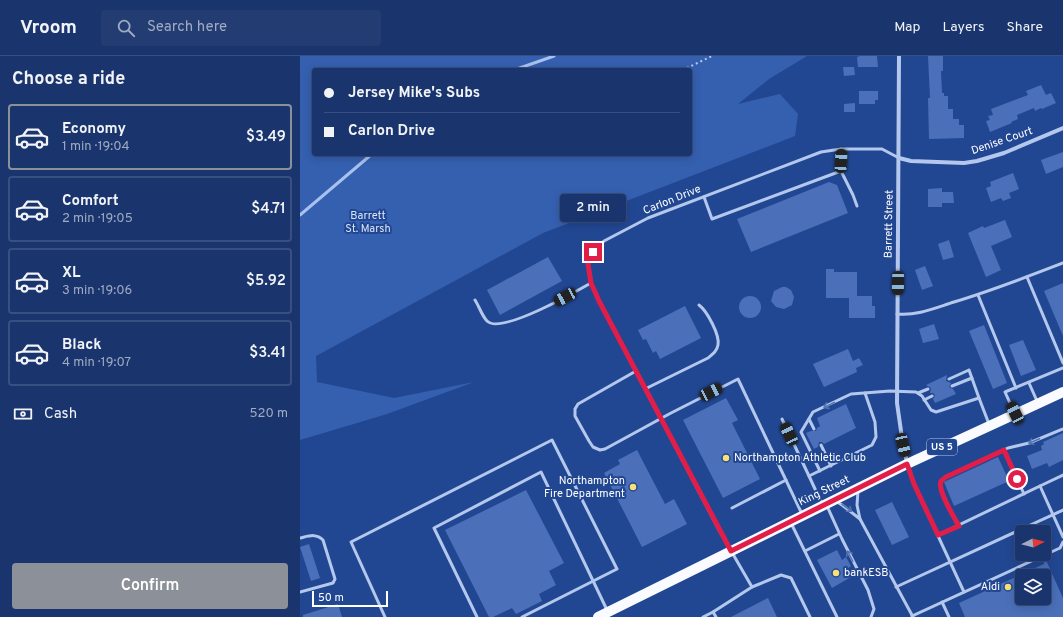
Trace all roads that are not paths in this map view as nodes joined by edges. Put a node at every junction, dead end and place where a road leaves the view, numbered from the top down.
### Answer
1 (899, 56) edge
2 (1063, 128) edge
3 (842, 149) junction
4 (899, 158) junction
5 (841, 171) junction
6 (704, 197) junction
7 (857, 206) dead end
8 (1063, 263) edge
9 (1027, 277) junction
10 (591, 283) junction
11 (978, 295) junction
12 (475, 300) dead end
13 (699, 305) dead end
14 (897, 314) junction
15 (1063, 363) edge
16 (1063, 368) edge
17 (636, 371) junction
18 (972, 378) junction
19 (949, 379) dead end
20 (1029, 383) junction
21 (952, 386) dead end
22 (1016, 388) junction
23 (645, 389) junction
24 (928, 389) dead end
25 (897, 391) junction
26 (1063, 392) edge
27 (865, 393) junction
28 (918, 393) junction
29 (932, 396) dead end
30 (979, 398) junction
31 (924, 400) junction
32 (1038, 403) junction
33 (1015, 413) junction
34 (661, 418) junction
35 (782, 419) dead end
36 (809, 419) junction
37 (990, 425) junction
38 (814, 429) dead end
39 (1063, 429) edge
40 (821, 445) dead end
41 (1004, 450) junction
42 (907, 464) junction
43 (831, 466) junction
44 (820, 471) junction
45 (1063, 475) edge
46 (810, 476) junction
47 (786, 480) junction
48 (1040, 486) junction
49 (858, 488) junction
50 (1024, 494) junction
51 (827, 503) junction
52 (732, 508) dead end
53 (1063, 510) edge
54 (1052, 514) junction
55 (803, 515) junction
56 (860, 519) junction
57 (790, 521) junction
58 (959, 526) junction
59 (839, 534) junction
60 (938, 535) junction
61 (1063, 537) edge
62 (300, 538) edge
63 (1063, 542) edge
64 (805, 550) junction
65 (731, 551) junction
66 (950, 562) junction
67 (594, 581) junction
68 (752, 587) junction
69 (896, 587) junction
70 (300, 592) edge
71 (964, 592) junction
72 (942, 602) junction
73 (608, 612) junction
74 (713, 612) junction
75 (385, 617) edge
76 (477, 617) edge
77 (522, 617) edge
78 (598, 617) edge
79 (703, 617) edge
80 (716, 617) edge
81 (810, 617) edge
82 (837, 617) edge
83 (871, 617) edge
84 (912, 617) edge
85 (949, 617) edge

1 - 4 street, Barrett Street
2 - 4 street, Denise Court
3 - 4 lane, Carlon Drive
3 - 5 lane
3 - 6 lane, Carlon Drive
4 - 14 street, Barrett Street
5 - 6 lane
5 - 7 lane
6 - 10 lane, Carlon Drive
8 - 9 lane
9 - 11 lane
9 - 15 lane
10 - 12 lane
10 - 17 lane, Carlon Drive
11 - 14 lane
11 - 22 lane
13 - 23 lane
14 - 25 street, Barrett Street
16 - 20 lane
17 - 23 lane, Carlon Drive
17 - 34 lane
18 - 19 lane
18 - 21 lane
18 - 30 lane
20 - 22 lane
20 - 32 lane
22 - 33 lane
23 - 34 lane, Carlon Drive
24 - 28 lane
25 - 27 lane
25 - 28 lane
25 - 42 street, Barrett Street
26 - 32 main road, King Street / US 5
27 -> 36 lane
27 - 43 lane
28 - 31 lane
29 - 31 lane
30 - 31 lane
30 - 37 lane
32 - 33 main road, King Street / US 5
33 - 37 main road, King Street / US 5
34 - 47 lane
34 - 65 lane, Carlon Drive
35 - 46 lane
36 - 38 lane
36 - 44 lane
37 - 42 main road, King Street / US 5
39 -> 41 lane
40 - 43 lane
41 - 50 lane
41 - 58 lane
42 - 49 main road, King Street / US 5
42 - 60 lane
43 - 44 lane
44 - 46 lane
45 - 48 lane
46 - 51 lane
47 - 52 lane
47 - 55 lane
48 - 50 lane
48 - 54 lane
49 - 51 main road, King Street / US 5
49 - 56 lane
50 - 58 lane
51 - 55 main road, King Street / US 5
51 -> 56 lane
51 - 59 lane
53 - 54 lane
54 - 61 lane
54 - 66 lane
55 - 57 main road, King Street / US 5
56 - 69 lane
57 - 64 lane
57 - 65 main road, King Street / US 5
58 - 60 lane
59 - 64 lane
83 -> 59 lane
60 - 66 lane
62 - 70 lane
63 - 71 lane
64 - 82 lane
65 - 68 lane, Carlon Drive
65 - 73 main road, King Street / US 5
66 - 69 lane
66 - 71 lane
67 - 73 lane
67 - 75 lane
67 - 76 lane
67 - 77 lane
68 - 74 lane
68 - 81 lane
69 - 84 lane
71 - 72 lane
72 - 84 lane
72 - 85 lane
73 - 78 main road, King Street / US 5
74 - 79 lane
74 - 80 lane

